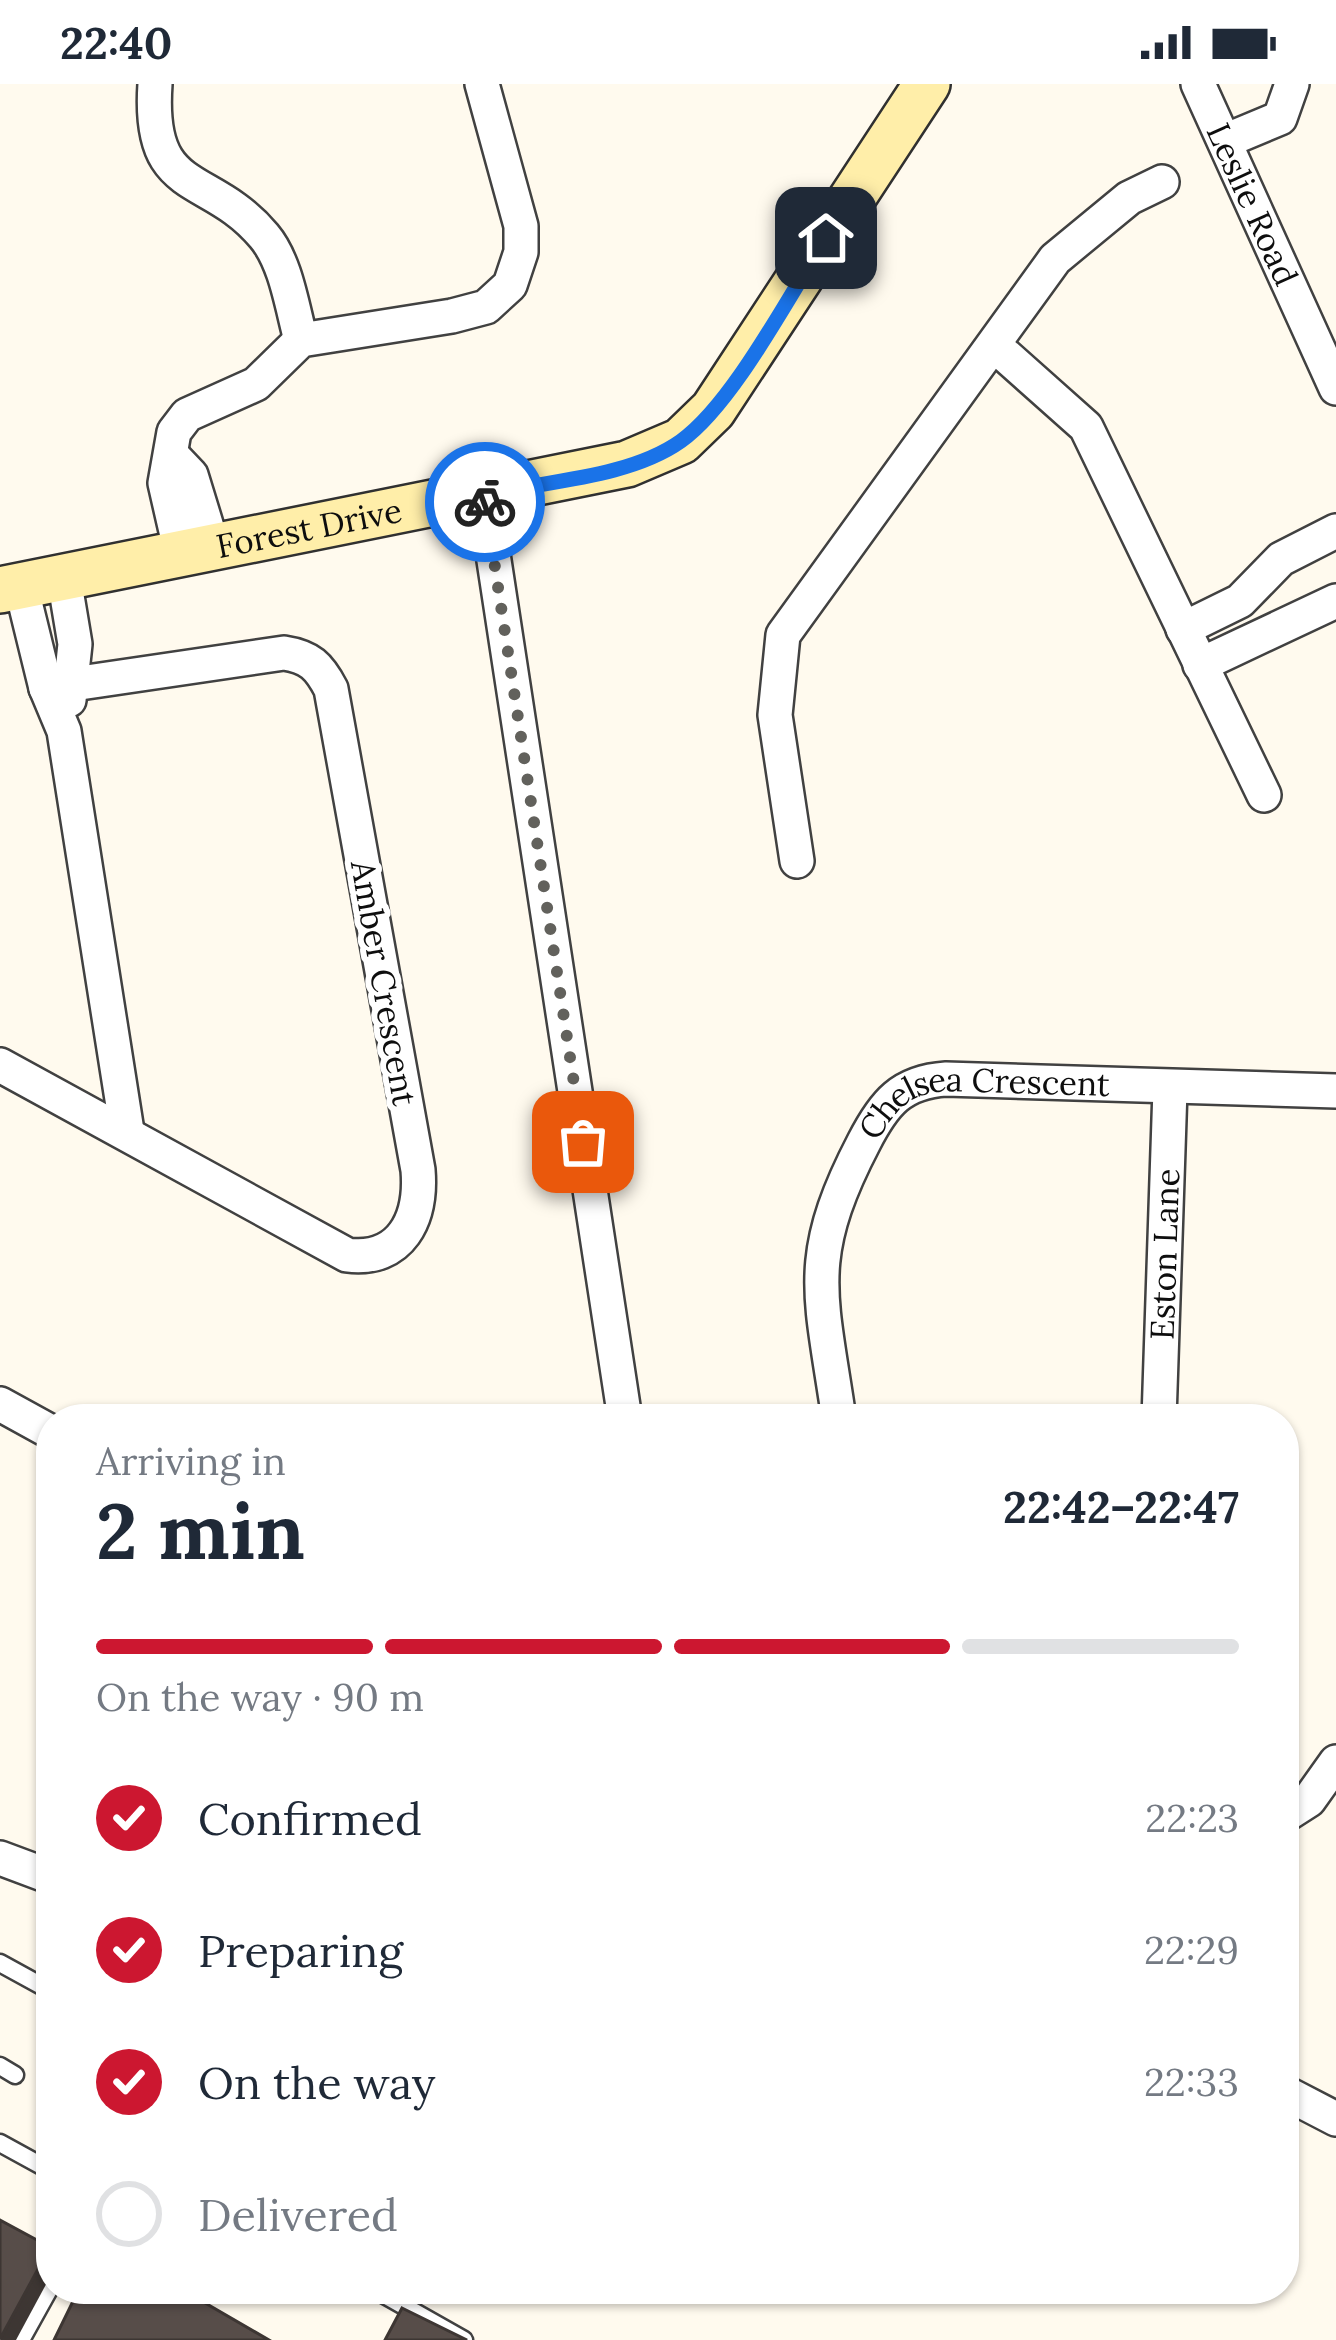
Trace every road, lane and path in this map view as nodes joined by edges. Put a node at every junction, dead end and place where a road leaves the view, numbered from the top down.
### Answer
1 (155, 84) edge
2 (482, 84) edge
3 (927, 84) edge
4 (1198, 84) edge
5 (1292, 84) edge
6 (1226, 141) junction
7 (1162, 182) dead end
8 (302, 340) junction
9 (994, 346) junction
10 (1336, 388) edge
11 (484, 495) junction
12 (1336, 531) edge
13 (197, 550) junction
14 (28, 585) edge
15 (1336, 601) edge
16 (1183, 629) junction
17 (1200, 665) junction
18 (59, 686) junction
19 (1264, 795) dead end
20 (797, 861) dead end
21 (0, 1065) edge
22 (1170, 1089) junction
23 (1336, 1090) edge
24 (128, 1131) junction
25 (0, 1404) edge
26 (623, 1404) edge
27 (837, 1404) edge
28 (1160, 1404) edge
29 (36, 1424) edge
30 (1336, 1762) edge
31 (1299, 1806) edge
32 (0, 1858) edge
33 (36, 1871) edge
34 (0, 1963) edge
35 (36, 1983) edge
36 (1299, 2100) edge
37 (1336, 2119) edge
38 (0, 2144) edge
39 (36, 2163) edge
40 (41, 2304) edge
41 (400, 2304) edge
42 (22, 2340) edge
43 (464, 2340) edge

1 - 8 street
2 - 8 street
3 - 11 street, Forest Drive
4 - 6 street, Leslie Road
5 - 6 street
6 - 10 street, Leslie Road
7 - 9 street
8 - 13 street
9 - 16 street
9 - 20 street
11 - 13 street, Forest Drive
11 - 26 street
12 - 16 street
13 - 14 street, Forest Drive
14 - 18 street
15 - 17 street
16 - 17 street
17 - 19 street
18 - 24 street
18 - 24 street, Amber Crescent
21 - 24 street, Amber Crescent
22 - 23 street, Chelsea Crescent
22 - 27 street, Chelsea Crescent
22 - 28 street, Eston Lane
25 - 29 street
30 - 31 street
32 - 33 street
34 - 35 lane
36 - 37 street
38 - 39 lane
40 - 42 lane
41 - 43 lane

